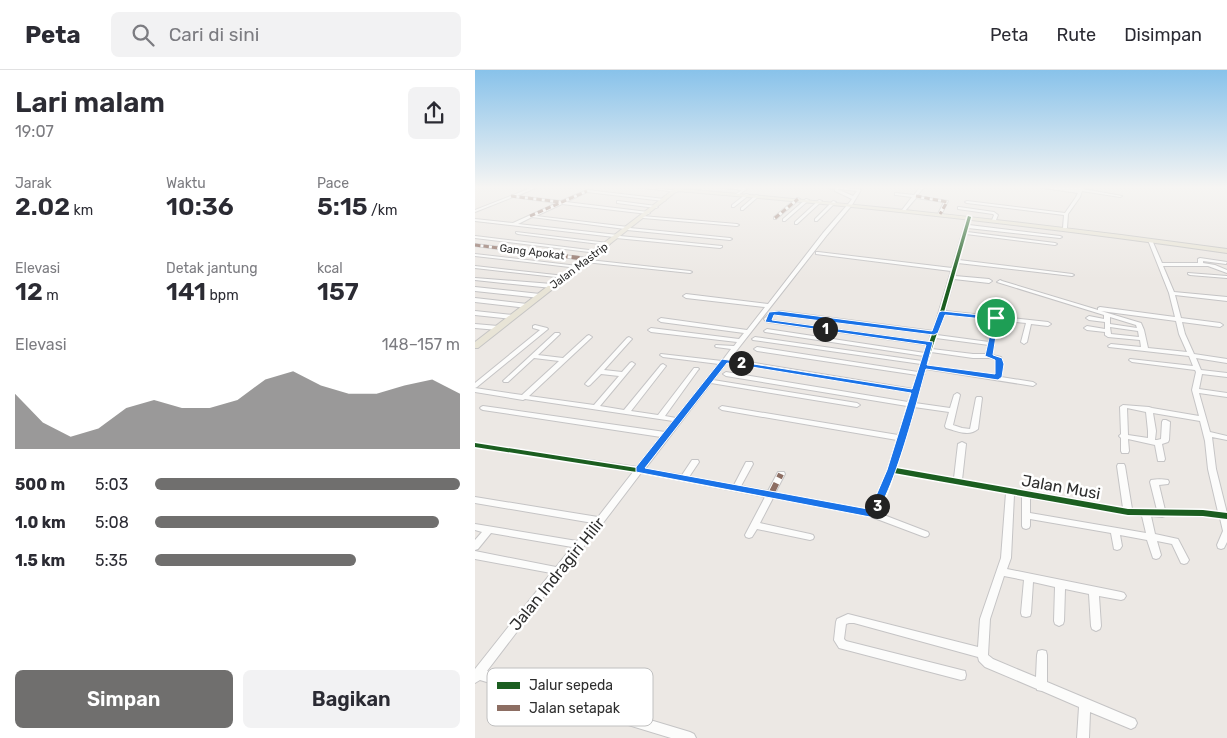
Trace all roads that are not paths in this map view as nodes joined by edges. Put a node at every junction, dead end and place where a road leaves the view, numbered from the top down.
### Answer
1 (527, 217) edge
2 (536, 217) edge
3 (643, 217) edge
4 (666, 217) edge
5 (787, 217) edge
6 (802, 217) edge
7 (820, 217) edge
8 (838, 217) edge
9 (969, 217) edge
10 (970, 217) edge
11 (995, 217) edge
12 (1066, 217) edge
13 (475, 220) edge
14 (519, 220) junction
15 (784, 220) dead end
16 (817, 220) dead end
17 (994, 220) junction
18 (796, 223) dead end
19 (514, 224) junction
20 (737, 225) dead end
21 (1065, 228) junction
22 (965, 230) junction
23 (518, 233) dead end
24 (622, 233) junction
25 (475, 237) edge
26 (1060, 237) dead end
27 (730, 239) dead end
28 (1150, 240) junction
29 (608, 244) junction
30 (1055, 244) dead end
31 (475, 246) edge
32 (720, 247) dead end
33 (1227, 251) edge
34 (597, 252) junction
35 (818, 253) dead end
36 (475, 255) edge
37 (587, 260) junction
38 (957, 261) junction
39 (1227, 262) edge
40 (1160, 264) junction
41 (1201, 265) junction
42 (475, 267) edge
43 (578, 267) junction
44 (509, 271) junction
45 (690, 272) dead end
46 (1227, 272) edge
47 (954, 273) junction
48 (1190, 274) dead end
49 (1072, 275) dead end
50 (565, 277) junction
51 (1227, 277) edge
52 (475, 279) edge
53 (495, 280) junction
54 (989, 281) dead end
55 (1000, 282) dead end
56 (552, 286) junction
57 (478, 290) edge
58 (475, 294) edge
59 (1172, 294) junction
60 (540, 296) junction
61 (686, 296) dead end
62 (1227, 299) edge
63 (475, 300) edge
64 (527, 306) junction
65 (769, 306) junction
66 (1094, 308) dead end
67 (475, 312) edge
68 (942, 312) junction
69 (1141, 314) junction
70 (513, 317) junction
71 (996, 318) junction
72 (1089, 318) dead end
73 (1178, 318) junction
74 (661, 320) dead end
75 (1141, 321) dead end
76 (1029, 322) junction
77 (1107, 323) junction
78 (1048, 324) dead end
79 (1220, 325) dead end
80 (475, 326) edge
81 (535, 327) dead end
82 (498, 328) junction
83 (1087, 328) dead end
84 (651, 330) dead end
85 (1141, 330) junction
86 (767, 331) dead end
87 (747, 332) junction
88 (557, 334) dead end
89 (934, 335) junction
90 (589, 337) dead end
91 (629, 339) dead end
92 (755, 339) dead end
93 (1143, 340) junction
94 (739, 341) junction
95 (1024, 342) dead end
96 (476, 344) edge
97 (992, 344) junction
98 (718, 346) dead end
99 (1111, 346) dead end
100 (734, 348) junction
101 (757, 349) dead end
102 (929, 350) junction
103 (1145, 350) junction
104 (663, 355) dead end
105 (1191, 355) junction
106 (533, 356) junction
107 (989, 356) junction
108 (564, 360) junction
109 (1132, 360) dead end
110 (1227, 360) edge
111 (727, 362) junction
112 (632, 364) dead end
113 (663, 366) dead end
114 (923, 368) junction
115 (695, 369) dead end
116 (1198, 370) junction
117 (599, 372) junction
118 (623, 374) junction
119 (726, 374) dead end
120 (1227, 375) edge
121 (998, 377) junction
122 (505, 381) dead end
123 (711, 381) junction
124 (588, 384) dead end
125 (1033, 384) dead end
126 (475, 386) edge
127 (475, 390) edge
128 (1195, 390) junction
129 (915, 392) junction
130 (957, 395) dead end
131 (1227, 395) edge
132 (523, 398) junction
133 (979, 398) dead end
134 (911, 403) junction
135 (857, 404) dead end
136 (483, 408) dead end
137 (595, 408) junction
138 (722, 408) dead end
139 (1149, 409) junction
140 (953, 411) junction
141 (626, 412) junction
142 (660, 417) junction
143 (1203, 419) junction
144 (677, 420) junction
145 (1167, 422) dead end
146 (1207, 434) junction
147 (665, 435) junction
148 (1123, 436) junction
149 (901, 438) junction
150 (1227, 438) edge
151 (1154, 442) junction
152 (962, 444) dead end
153 (475, 445) edge
154 (1125, 451) dead end
155 (1161, 459) dead end
156 (695, 462) dead end
157 (749, 464) dead end
158 (1121, 466) dead end
159 (643, 470) junction
160 (892, 470) junction
161 (781, 474) dead end
162 (684, 478) junction
163 (958, 482) junction
164 (1165, 482) dead end
165 (736, 488) junction
166 (1010, 492) junction
167 (771, 494) junction
168 (1027, 494) junction
169 (475, 500) edge
170 (1128, 512) junction
171 (870, 513) junction
172 (1146, 514) junction
173 (1162, 514) junction
174 (1026, 515) junction
175 (1225, 516) edge
176 (600, 521) junction
177 (754, 525) junction
178 (1026, 526) dead end
179 (475, 527) edge
180 (490, 529) junction
181 (1227, 531) edge
182 (1115, 532) junction
183 (925, 534) dead end
184 (749, 535) dead end
185 (810, 537) dead end
186 (1151, 537) junction
187 (579, 545) junction
188 (1221, 545) dead end
189 (475, 546) edge
190 (1117, 546) dead end
191 (475, 555) edge
192 (1156, 556) dead end
193 (1184, 560) dead end
194 (558, 572) junction
195 (1002, 572) junction
196 (1029, 578) junction
197 (1060, 584) junction
198 (1094, 590) junction
199 (1121, 596) dead end
200 (1026, 613) dead end
201 (1059, 621) dead end
202 (1096, 626) dead end
203 (983, 653) junction
204 (1042, 655) dead end
205 (481, 676) edge
206 (961, 676) dead end
207 (1041, 686) junction
208 (1085, 704) junction
209 (1131, 723) dead end
210 (650, 726) edge
211 (690, 738) edge
212 (1083, 738) edge

1 - 14 street
2 - 24 street
3 - 24 main road, Jalan Mastrip
4 - 20 street
5 - 15 street
6 - 18 street
7 - 16 street
8 - 65 street, Jalan Indragiri Hilir
9 - 22 street
10 - 17 main road
11 - 17 street
12 - 21 street
13 - 19 street
14 - 19 street
14 - 24 street
17 - 21 main road
19 - 24 street
21 - 28 main road
22 - 26 street
22 - 30 street
22 - 38 street
23 - 29 street
24 - 27 street
24 - 29 main road, Jalan Mastrip
24 - 32 street
25 - 34 street
28 - 33 main road
28 - 40 street
29 - 34 main road, Jalan Mastrip
31 - 37 street, Gang Apokat
34 - 37 main road, Jalan Mastrip
35 - 47 street
36 - 43 street
37 - 43 main road, Jalan Mastrip
37 - 45 street, Gang Apokat
38 - 47 street
38 - 49 street
39 - 41 street
40 - 41 street
40 - 59 street
41 - 46 street
42 - 44 street
43 - 50 main road, Jalan Mastrip
44 - 50 street
44 - 53 street
47 - 54 street
47 - 68 street
48 - 51 street
50 - 56 main road, Jalan Mastrip
52 - 53 street
53 - 56 street
53 - 57 street
55 - 77 street
56 - 60 main road, Jalan Mastrip
57 - 58 street
57 - 60 street
59 - 62 street
59 - 73 street
60 - 64 main road, Jalan Mastrip
61 - 65 street
63 - 64 street
64 - 70 main road, Jalan Mastrip
65 - 87 street, Jalan Indragiri Hilir
66 - 69 street
67 - 70 street
68 - 71 street
68 - 89 street
69 - 73 street
69 - 75 street
70 - 82 main road, Jalan Mastrip
71 - 76 street
71 - 97 street
72 - 77 street
73 - 79 street
73 - 105 street
74 - 87 street
76 - 78 street
76 - 95 street
77 - 83 street
77 - 85 street
77 - 85 street
77 - 93 street
80 - 82 street
81 - 126 street
82 - 96 main road, Jalan Mastrip
84 - 94 street
85 - 93 street
86 - 102 street
87 - 94 street, Jalan Indragiri Hilir
88 - 106 street
89 - 97 street
89 - 102 street
89 - 102 street
90 - 108 street
91 - 117 street
92 - 114 street
93 - 103 street
94 - 100 street, Jalan Indragiri Hilir
97 - 107 street
98 - 100 street
99 - 103 street
100 - 111 street, Jalan Indragiri Hilir
101 - 114 street
102 - 107 street
102 - 114 street
103 - 105 street
104 - 111 street
105 - 110 street
105 - 116 street
106 - 108 street
106 - 122 street
107 - 121 street
108 - 132 street
109 - 116 street
111 - 123 street, Jalan Indragiri Hilir
111 - 129 street
112 - 118 street
113 - 141 street
114 - 121 street
114 - 129 street
115 - 142 street
116 - 120 street
116 - 128 street
117 - 118 street
117 - 124 street
118 - 137 street
119 - 134 street
121 - 125 street
123 - 135 street
123 - 144 street, Jalan Indragiri Hilir
127 - 132 street
128 - 131 street
128 - 143 street
129 - 134 street
130 - 140 street
132 - 137 street
133 - 140 street
134 - 140 street
134 - 149 street
136 - 147 street
137 - 141 street
138 - 149 street
139 - 143 street
139 - 148 street
139 - 151 street
141 - 142 street
142 - 144 street
143 - 146 street
144 - 147 street, Jalan Indragiri Hilir
145 - 151 street
146 - 150 street
146 - 175 street
147 - 159 street, Jalan Indragiri Hilir
148 - 151 street
148 - 154 street
149 - 160 street
151 - 155 street
152 - 163 street
153 - 159 street
156 - 162 street
157 - 165 street
158 - 170 street
159 - 162 street
159 - 176 street, Jalan Indragiri Hilir
160 - 163 street, Jalan Musi
160 - 171 street
161 - 167 street
162 - 165 street
163 - 166 street, Jalan Musi
164 - 173 street
165 - 167 street
166 - 168 street, Jalan Musi
166 - 195 street
167 - 171 street
167 - 177 street
168 - 170 street, Jalan Musi
168 - 174 street
169 - 176 street
170 - 172 street, Jalan Musi
171 - 183 street
172 - 173 street, Jalan Musi
172 - 186 street
173 - 175 street, Jalan Musi
174 - 178 street
174 - 182 street
175 - 181 street
176 - 187 street, Jalan Indragiri Hilir
177 - 184 street
177 - 185 street
179 - 180 street
180 - 187 street
180 - 189 street
181 - 188 street
182 - 186 street
182 - 190 street
186 - 192 street
186 - 193 street
187 - 194 street, Jalan Indragiri Hilir
191 - 194 street
194 - 205 street, Jalan Indragiri Hilir
195 - 196 street
195 - 203 street
196 - 197 street
196 - 200 street
197 - 198 street
197 - 201 street
198 - 199 street
198 - 202 street
203 - 206 street
203 - 207 street
204 - 207 street
207 - 208 street
208 - 209 street
208 - 212 street
210 - 211 street

